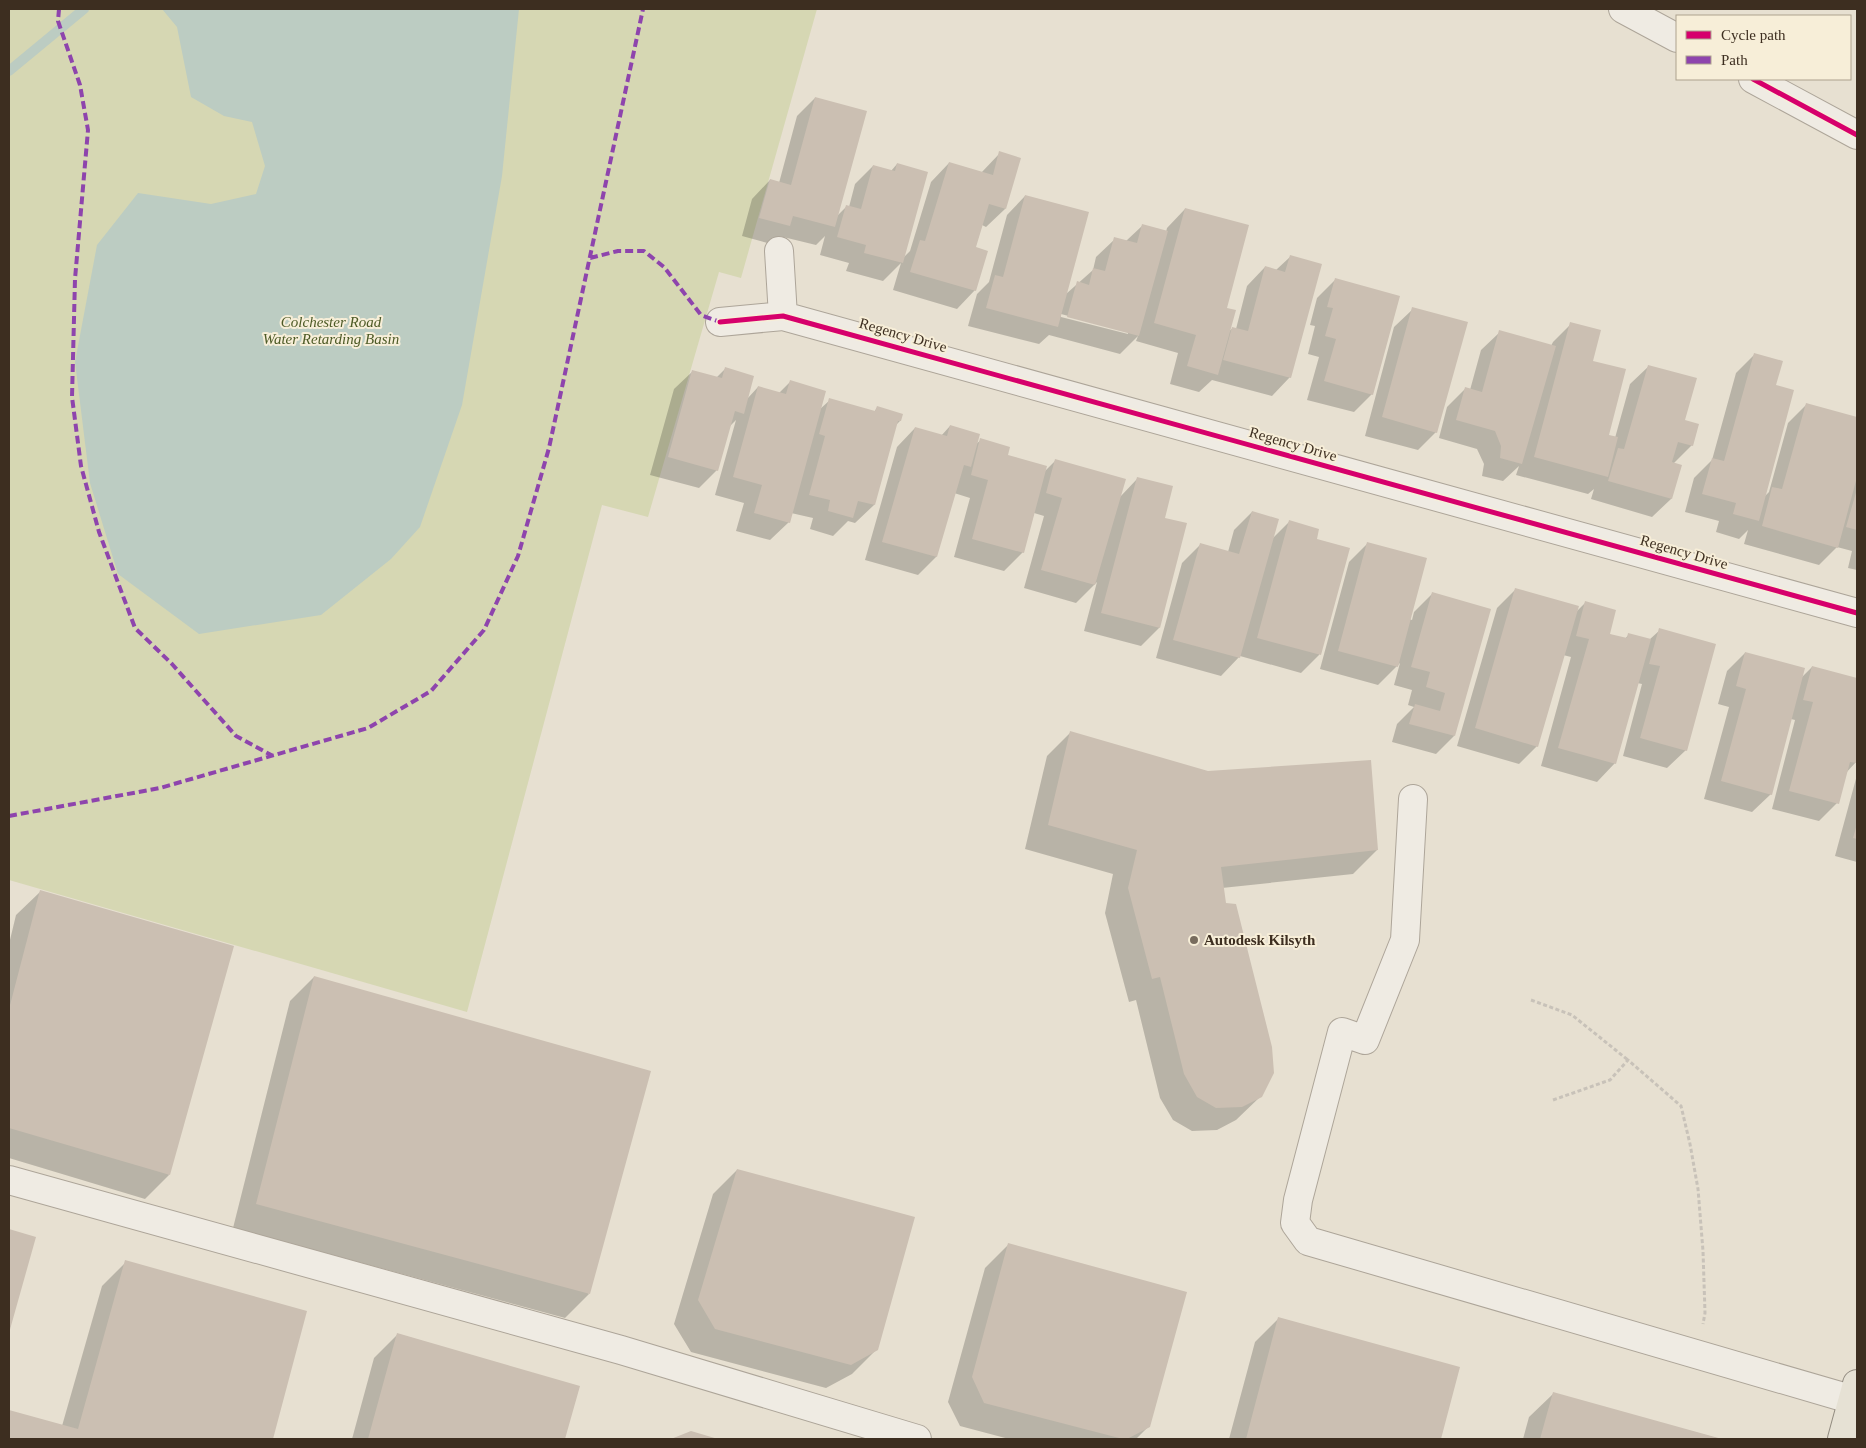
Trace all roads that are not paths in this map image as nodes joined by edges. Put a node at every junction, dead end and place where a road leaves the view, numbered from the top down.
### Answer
1 (1623, 9) edge
2 (1676, 37) edge
3 (1755, 80) edge
4 (1857, 135) edge
5 (779, 251) dead end
6 (783, 316) junction
7 (720, 322) dead end
8 (1857, 613) edge
9 (1413, 799) dead end
10 (9, 1180) edge
11 (1856, 1395) edge
12 (917, 1439) edge
13 (1842, 1439) edge

1 - 2 street
3 - 4 street
5 - 6 street
6 - 7 street, Regency Drive
6 - 8 street, Regency Drive
9 - 11 street
10 - 12 street
11 - 13 main road

